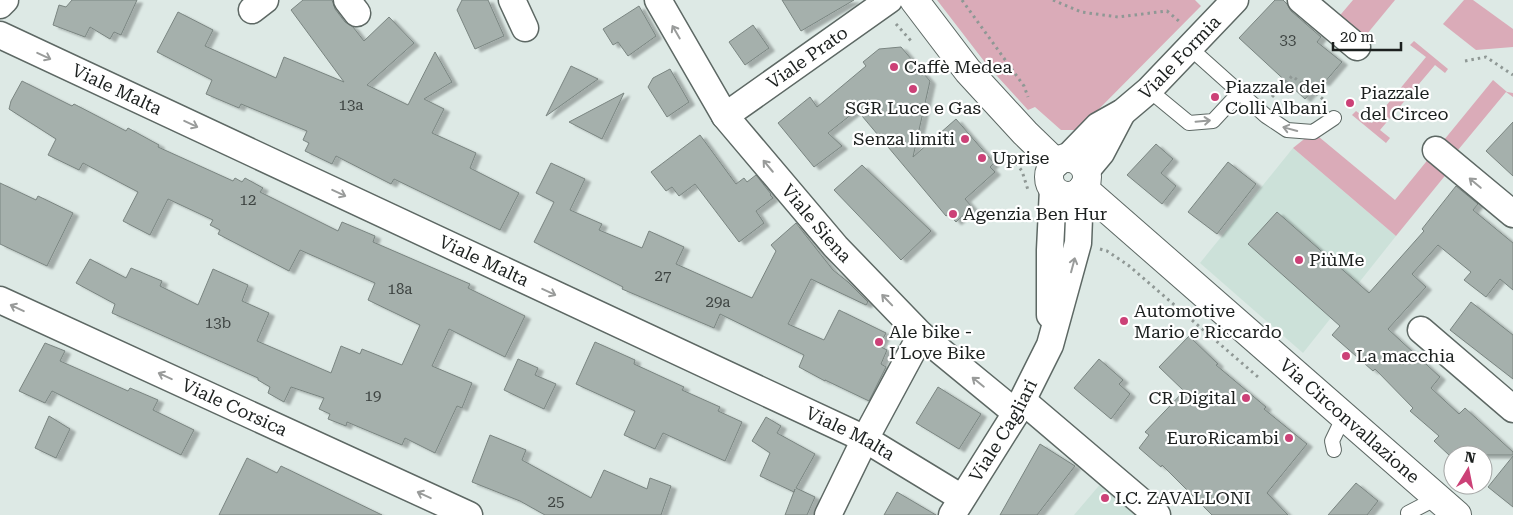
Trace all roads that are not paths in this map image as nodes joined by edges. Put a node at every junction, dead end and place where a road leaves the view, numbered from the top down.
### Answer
1 (5, 0) edge
2 (512, 0) edge
3 (658, 0) edge
4 (890, 0) edge
5 (914, 0) edge
6 (1301, 0) edge
7 (1229, 2) edge
8 (0, 5) edge
9 (525, 28) dead end
10 (0, 35) edge
11 (1357, 47) dead end
12 (1190, 48) junction
13 (1149, 90) junction
14 (1240, 92) junction
15 (725, 116) junction
16 (1334, 118) dead end
17 (1436, 150) dead end
18 (1071, 177) junction
19 (1513, 214) edge
20 (0, 300) edge
21 (1421, 330) dead end
22 (921, 336) junction
23 (1019, 407) junction
24 (1513, 409) edge
25 (1344, 416) junction
26 (865, 439) junction
27 (1334, 450) dead end
28 (957, 507) edge
29 (1447, 507) edge
30 (1408, 513) dead end
31 (469, 515) edge
32 (828, 515) edge
33 (1157, 515) edge

1 - 8 street
2 - 9 street
15 -> 3 street, Viale Siena
4 - 15 street, Viale Prato
5 - 18 main road, Via Circonvallazione
6 - 11 street
7 - 12 street, Viale Formia
10 -> 26 street, Viale Malta
12 - 13 street, Viale Formia
12 - 14 lane
13 -> 14 lane
13 - 18 street, Viale Formia
16 -> 14 lane
22 -> 15 street, Viale Siena
19 -> 17 street
18 - 23 street, Viale Cagliari
18 - 25 main road, Via Circonvallazione
31 -> 20 street, Viale Corsica
21 - 24 street
23 -> 22 street, Viale Siena
22 - 26 street
23 - 28 street, Viale Cagliari
23 - 33 street, Viale Siena
25 - 27 lane
25 - 29 main road, Via Circonvallazione
26 - 28 street, Viale Malta
26 - 32 street
29 - 30 lane

